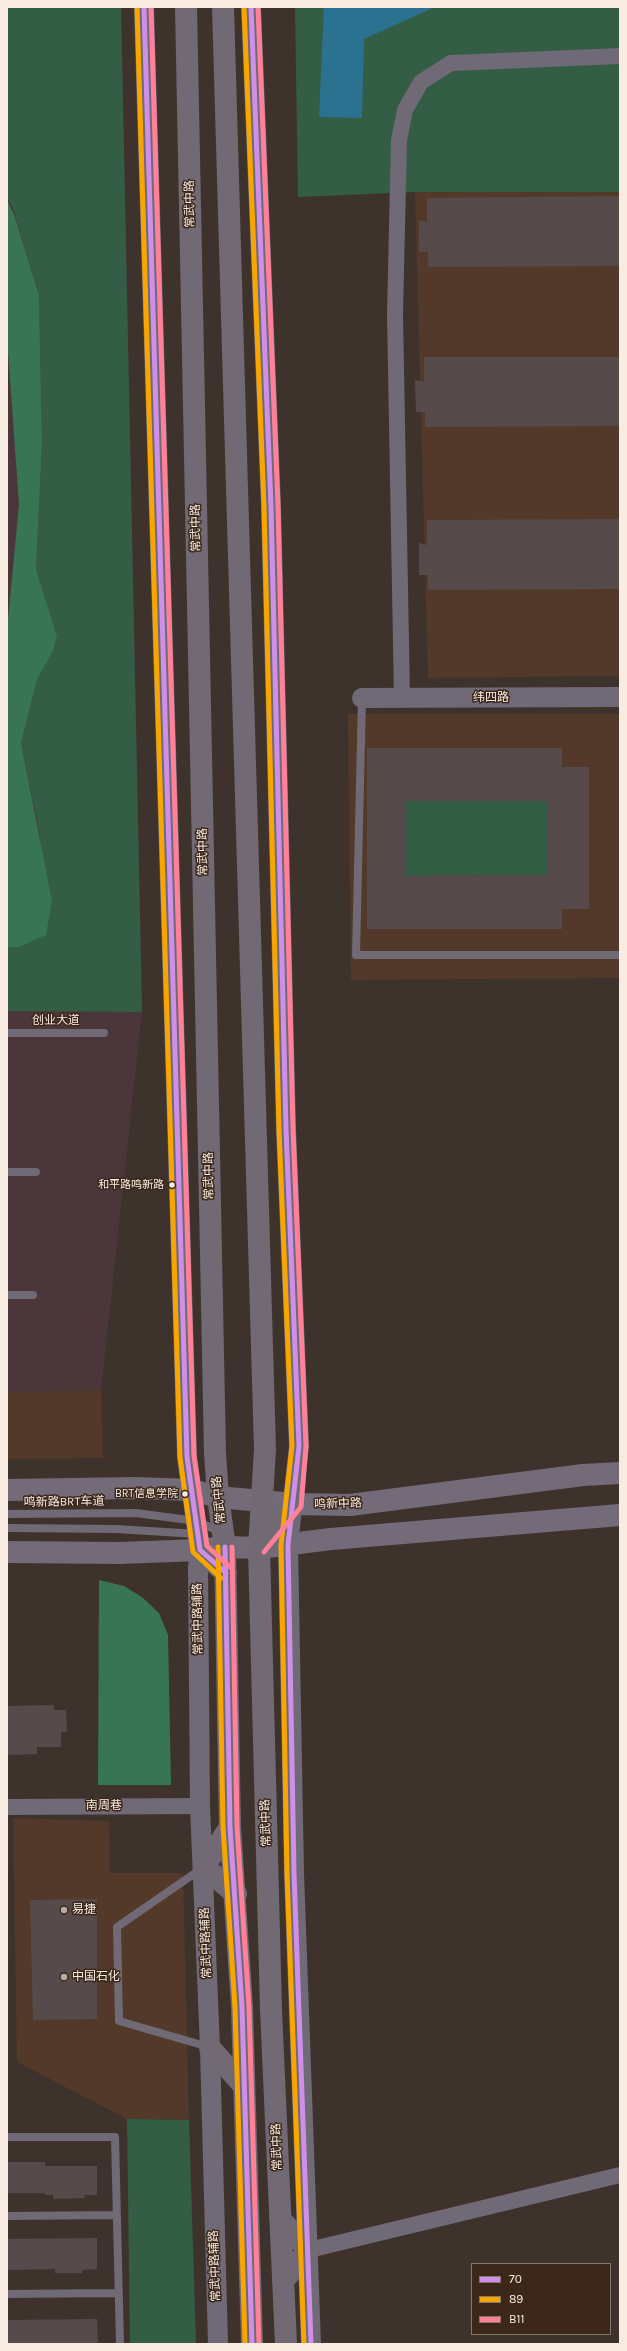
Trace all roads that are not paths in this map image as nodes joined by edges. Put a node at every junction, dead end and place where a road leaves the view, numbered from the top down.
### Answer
1 (144, 7) edge
2 (186, 7) edge
3 (223, 7) edge
4 (251, 7) edge
5 (620, 56) edge
6 (620, 697) edge
7 (362, 698) joint
8 (402, 698) junction
9 (620, 955) edge
10 (7, 1033) edge
11 (104, 1033) dead end
12 (7, 1172) edge
13 (36, 1172) dead end
14 (7, 1295) edge
15 (33, 1295) dead end
16 (620, 1473) edge
17 (7, 1490) edge
18 (192, 1490) junction
19 (218, 1497) junction
20 (262, 1501) junction
21 (294, 1504) junction
22 (7, 1514) edge
23 (620, 1515) edge
24 (7, 1528) edge
25 (198, 1535) junction
26 (229, 1538) junction
27 (288, 1545) junction
28 (259, 1548) junction
29 (7, 1552) edge
30 (226, 1573) junction
31 (200, 1806) junction
32 (7, 1807) edge
33 (230, 1827) junction
34 (204, 1867) junction
35 (236, 1894) junction
36 (210, 2048) junction
37 (244, 2086) junction
38 (7, 2137) edge
39 (620, 2176) edge
40 (117, 2215) junction
41 (7, 2216) edge
42 (280, 2219) junction
43 (309, 2250) junction
44 (283, 2281) junction
45 (118, 2293) junction
46 (7, 2294) edge
47 (120, 2344) edge
48 (218, 2344) edge
49 (252, 2344) edge
50 (286, 2344) edge
51 (311, 2344) edge

1 - 18 street, 常武中路辅路
2 - 19 main road, 常武中路
3 - 20 main road, 常武中路
4 - 21 street
5 - 8 street
6 - 8 street, 纬四路
7 - 8 street, 纬四路
7 - 9 lane
10 - 11 lane, 创业大道
12 - 13 lane
14 - 15 lane
16 - 21 main road, 鸣新中路
17 - 18 main road, 鸣新中路
18 - 19 main road, 鸣新中路
18 - 25 street, 常武中路辅路
19 - 20 main road, 鸣新中路
19 - 26 main road, 常武中路
20 - 21 main road, 鸣新中路
20 - 28 main road, 常武中路
21 - 27 street
21 - 28 main road
22 - 25 lane, 鸣新路BRT车道
23 - 27 main road
24 - 25 lane, 鸣新路BRT车道
25 - 26 main road
25 - 26 lane, 鸣新路BRT车道
25 - 29 main road
25 - 30 main road
25 - 31 street, 常武中路辅路
26 - 28 main road
26 - 30 main road, 常武中路
27 - 28 main road
27 - 43 street
28 - 42 main road, 常武中路
30 - 33 main road, 常武中路
31 - 32 street, 南周巷
31 - 34 street, 常武中路辅路
33 - 34 main road
33 - 35 main road, 常武中路
34 - 35 main road
34 - 36 street, 常武中路辅路
34 - 36 lane
35 - 37 main road, 常武中路
36 - 37 main road
36 - 48 street, 常武中路辅路
37 - 49 main road, 常武中路
38 - 40 lane
39 - 43 street
40 - 41 lane
40 - 45 lane
42 - 43 main road
42 - 44 main road, 常武中路
43 - 44 main road
43 - 51 street
44 - 50 main road, 常武中路
45 - 46 lane
45 - 47 lane

